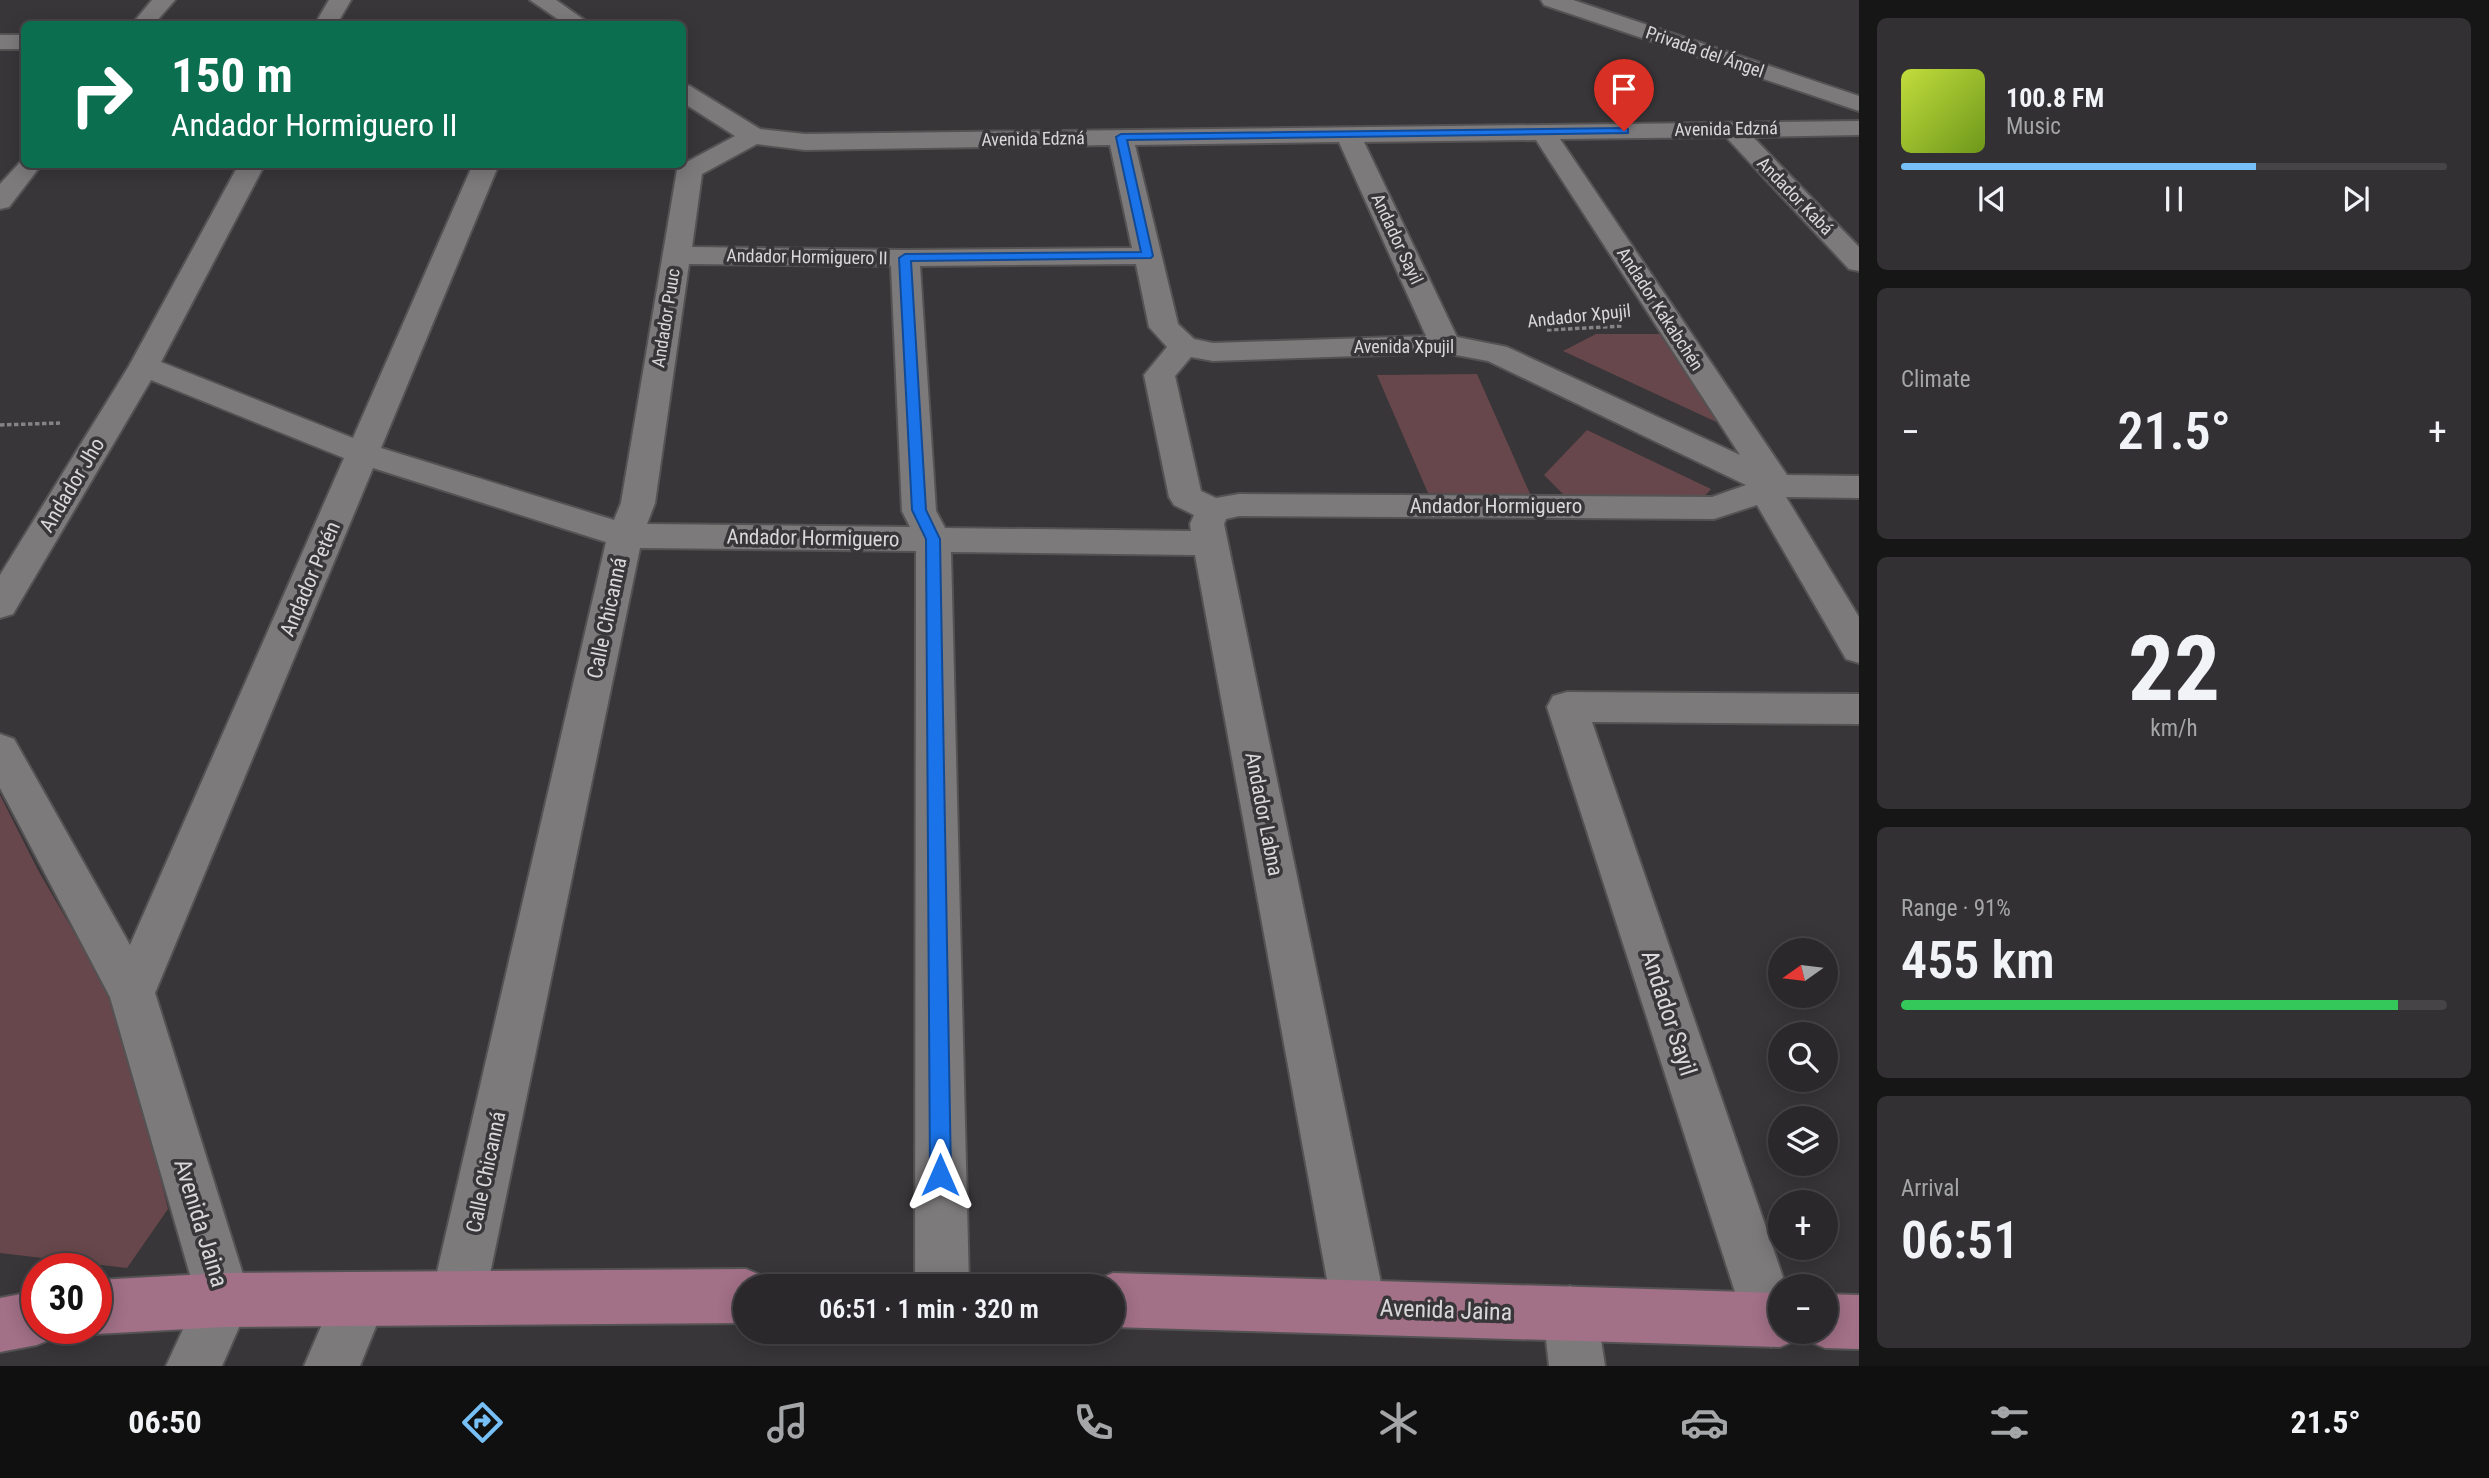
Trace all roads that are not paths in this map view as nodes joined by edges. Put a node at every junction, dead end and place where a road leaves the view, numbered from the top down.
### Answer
1 (164, 0) edge
2 (340, 0) edge
3 (1552, 0) edge
4 (546, 11) edge
5 (146, 21) edge
6 (329, 21) edge
7 (571, 21) edge
8 (0, 42) edge
9 (21, 42) edge
10 (686, 94) edge
11 (1859, 104) edge
12 (1859, 128) edge
13 (1732, 129) junction
14 (1543, 132) junction
15 (1348, 134) junction
16 (753, 136) junction
17 (1121, 137) junction
18 (27, 168) edge
19 (250, 168) edge
20 (484, 168) edge
21 (0, 201) edge
22 (676, 255) junction
23 (1147, 256) junction
24 (905, 258) junction
25 (1859, 263) edge
26 (1445, 344) junction
27 (1184, 346) junction
28 (144, 366) junction
29 (363, 454) junction
30 (1859, 487) edge
31 (1771, 488) junction
32 (1212, 527) junction
33 (625, 536) junction
34 (933, 539) junction
35 (0, 605) edge
36 (1859, 649) edge
37 (1859, 709) edge
38 (0, 750) edge
39 (132, 993) junction
40 (942, 1274) edge
41 (733, 1296) edge
42 (0, 1297) edge
43 (1768, 1297) edge
44 (458, 1298) junction
45 (21, 1299) edge
46 (360, 1299) junction
47 (224, 1300) junction
48 (1125, 1300) edge
49 (112, 1306) edge
50 (1359, 1307) junction
51 (1570, 1313) junction
52 (1768, 1320) edge
53 (21, 1321) edge
54 (1838, 1321) edge
55 (1859, 1322) edge
56 (0, 1325) edge
57 (194, 1366) edge
58 (332, 1366) edge
59 (1577, 1366) edge

1 - 5 street
2 - 6 street
3 - 11 street, Privada del Ángel
4 - 7 street
8 - 9 street
10 - 16 street, Avenida Edzná
12 - 13 street, Avenida Edzná
13 - 14 street, Avenida Edzná
13 - 25 street, Andador Kabá
14 - 15 street, Avenida Edzná
14 - 31 street, Andador Kakabchén
15 - 17 street, Avenida Edzná
15 - 26 street, Andador Sayil
16 - 17 street, Avenida Edzná
16 - 22 street, Andador Puuc
17 - 23 street
18 - 21 street
19 - 28 street
20 - 29 street, Andador Petén
22 - 24 street, Andador Hormiguero II
22 - 33 street, Andador Puuc
23 - 24 street, Andador Hormiguero II
23 - 27 street
24 - 34 street
26 - 27 street, Avenida Xpujil
26 - 31 street, Avenida Xpujil
27 - 32 street
28 - 29 street, Calle Chicanná
28 - 35 street, Andador Jho
29 - 33 street, Calle Chicanná
29 - 39 street, Andador Petén
30 - 31 street, Avenida Xpujil
31 - 32 street, Andador Hormiguero
31 - 36 street, Andador Kakabchén
32 - 34 street, Andador Hormiguero
32 - 50 street, Andador Labna
33 - 34 street, Andador Hormiguero
33 - 44 street, Calle Chicanná
34 - 40 street
37 - 43 street, Andador Sayil
38 - 39 street, Avenida Jaina
39 - 47 street, Avenida Jaina
41 - 44 main road, Avenida Jaina
42 - 45 main road
44 - 46 main road, Avenida Jaina
46 - 47 main road, Avenida Jaina
46 - 58 street
47 - 49 main road
47 - 57 street
48 - 50 main road, Avenida Jaina
50 - 51 main road, Avenida Jaina
51 - 52 main road, Avenida Jaina
51 - 59 street
53 - 56 main road
54 - 55 main road

